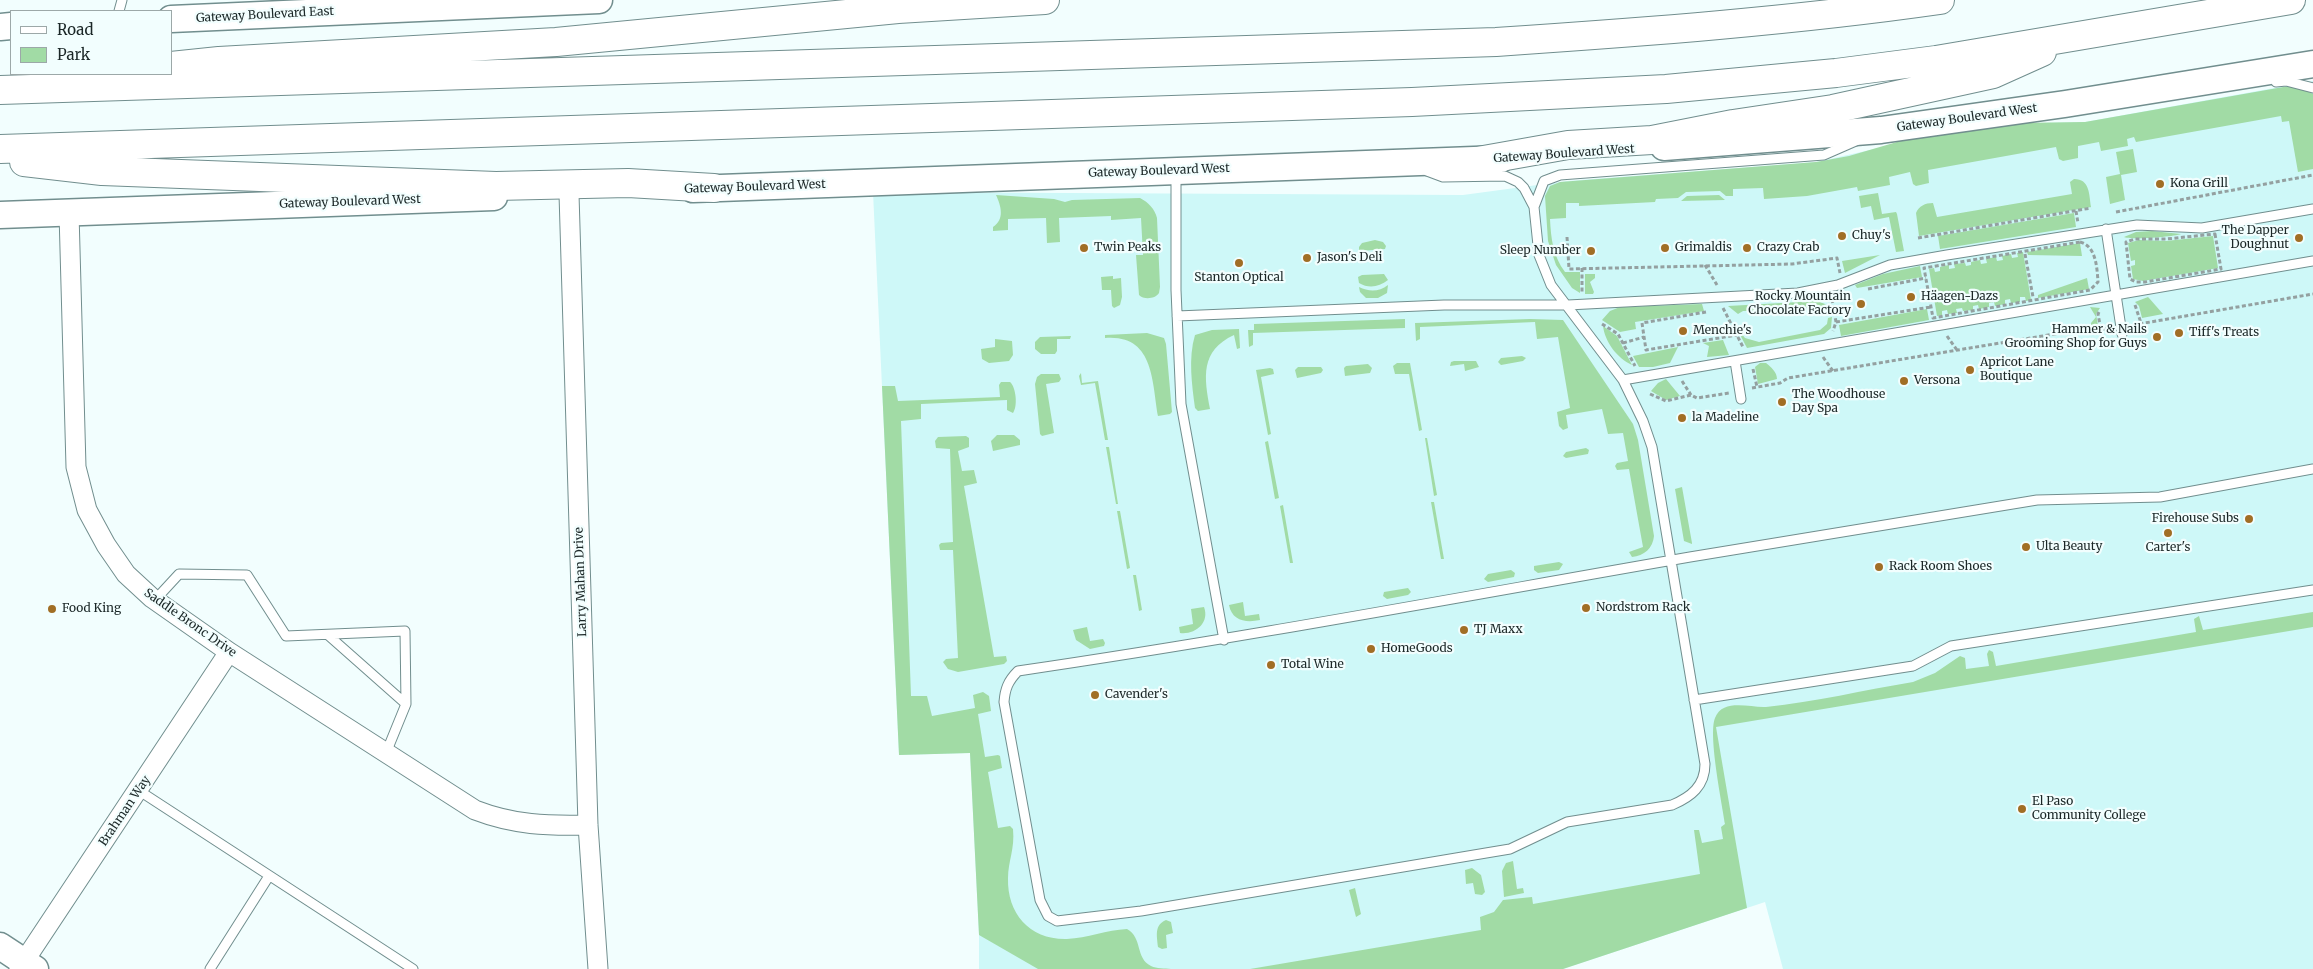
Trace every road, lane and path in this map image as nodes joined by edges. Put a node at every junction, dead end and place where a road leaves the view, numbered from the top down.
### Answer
1 (599, 0) edge
2 (1045, 0) edge
3 (1940, 0) edge
4 (2291, 0) edge
5 (319, 6) edge
6 (172, 19) edge
7 (2072, 37) junction
8 (2313, 64) edge
9 (172, 66) edge
10 (96, 75) edge
11 (2269, 83) dead end
12 (0, 86) edge
13 (2313, 88) edge
14 (0, 90) edge
15 (1881, 130) junction
16 (0, 149) edge
17 (0, 160) edge
18 (1478, 160) junction
19 (1406, 162) junction
20 (1176, 171) junction
21 (2313, 175) edge
22 (714, 188) junction
23 (569, 194) junction
24 (1534, 207) junction
25 (2091, 208) dead end
26 (2313, 209) edge
27 (2076, 211) junction
28 (69, 212) junction
29 (2116, 212) dead end
30 (0, 215) edge
31 (2078, 226) dead end
32 (2106, 229) junction
33 (1567, 237) dead end
34 (1918, 238) dead end
35 (2024, 250) junction
36 (2313, 261) edge
37 (2135, 262) dead end
38 (2128, 264) junction
39 (1705, 265) junction
40 (2121, 265) dead end
41 (1582, 268) junction
42 (1844, 274) dead end
43 (1720, 290) dead end
44 (1582, 293) dead end
45 (2313, 294) edge
46 (2116, 297) junction
47 (2034, 300) junction
48 (1721, 303) dead end
49 (2133, 303) dead end
50 (1568, 305) junction
51 (1931, 307) junction
52 (2102, 308) dead end
53 (1724, 310) junction
54 (1177, 316) junction
55 (1836, 322) dead end
56 (2140, 323) junction
57 (1602, 324) dead end
58 (2132, 325) dead end
59 (2110, 328) dead end
60 (2101, 330) junction
61 (2122, 334) dead end
62 (1737, 335) junction
63 (1644, 337) junction
64 (1622, 343) junction
65 (1746, 352) dead end
66 (1735, 362) junction
67 (1635, 366) dead end
68 (1753, 370) dead end
69 (1623, 380) junction
70 (1757, 387) junction
71 (1752, 388) dead end
72 (1729, 393) dead end
73 (1650, 394) dead end
74 (1741, 399) dead end
75 (2313, 469) edge
76 (1671, 561) junction
77 (2313, 590) edge
78 (155, 600) junction
79 (328, 635) junction
80 (1224, 640) junction
81 (229, 652) junction
82 (1694, 700) junction
83 (406, 704) junction
84 (386, 753) junction
85 (138, 790) junction
86 (588, 825) junction
87 (270, 876) junction
88 (0, 946) edge
89 (26, 967) edge
90 (210, 969) edge
91 (413, 969) edge
92 (598, 969) edge

1 - 5 main road, Gateway Boulevard East
2 - 9 highway
3 - 14 highway
4 - 7 highway
5 - 6 main road, Gateway Boulevard East
7 - 16 highway
7 - 18 highway
8 - 15 main road, Gateway Boulevard West
10 - 12 highway
11 - 13 lane
15 - 18 main road, Gateway Boulevard West
15 - 24 lane
17 - 22 highway
18 - 19 main road, Gateway Boulevard West
19 - 20 main road, Gateway Boulevard West
19 - 24 lane
20 - 22 main road, Gateway Boulevard West
20 - 54 lane
21 - 29 path
22 - 23 main road, Gateway Boulevard West
23 - 28 main road, Gateway Boulevard West
23 - 86 street, Larry Mahan Drive
24 - 50 lane
25 - 27 path
26 - 32 lane
27 - 31 path
27 - 34 path
28 - 30 main road, Gateway Boulevard West
28 - 78 street, Saddle Bronc Drive
32 - 46 lane
32 - 50 lane
33 - 41 path
35 - 47 path
35 - 47 path
35 - 51 path
36 - 46 lane
37 - 38 path
38 - 38 path
38 - 40 path
39 - 41 path
39 - 42 path
39 - 43 path
41 - 44 path
45 - 56 path
46 - 61 lane
46 - 66 lane
47 - 51 path
48 - 53 path
49 - 56 path
50 - 54 lane
50 - 69 lane
51 - 55 path
52 - 60 path
53 - 62 path
53 - 63 path
54 - 80 lane
56 - 58 path
57 - 64 path
59 - 60 path
60 - 70 path
62 - 63 path
62 - 65 path
63 - 64 path
64 - 67 path
66 - 69 lane
66 - 74 lane
68 - 70 path
69 - 76 lane
70 - 71 path
72 - 73 path
75 - 76 lane
76 - 80 lane
76 - 82 lane
77 - 82 lane
78 - 79 lane
78 - 81 street, Saddle Bronc Drive
79 - 83 lane
79 - 83 lane
80 - 82 lane
81 - 84 street, Saddle Bronc Drive
81 - 85 street, Brahman Way
83 - 84 lane
84 - 86 street, Saddle Bronc Drive
85 - 87 lane
85 - 89 street, Brahman Way
86 - 92 street, Larry Mahan Drive
87 - 90 lane
87 - 91 lane
88 - 89 main road

